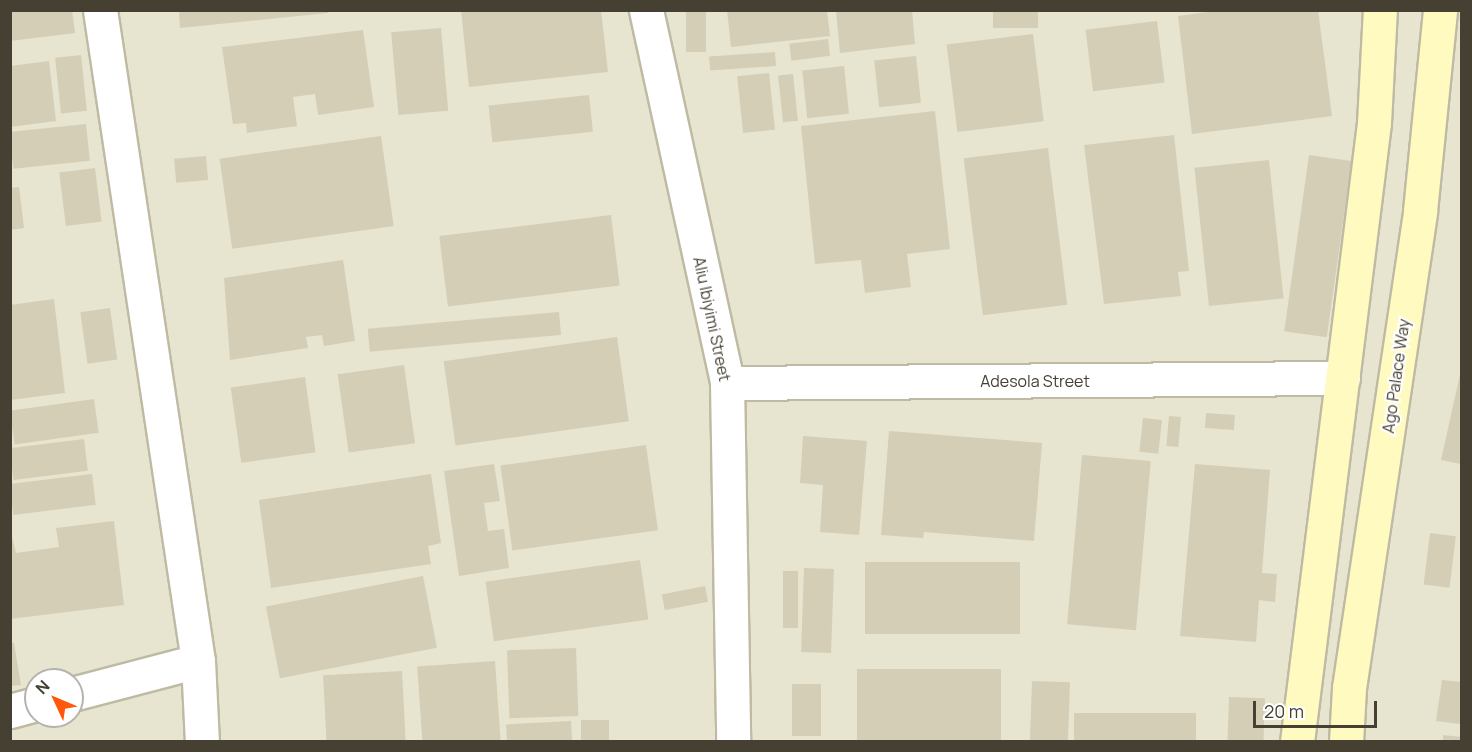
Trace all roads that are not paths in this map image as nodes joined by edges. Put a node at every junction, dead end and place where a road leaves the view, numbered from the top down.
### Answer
1 (100, 10) edge
2 (646, 10) edge
3 (1380, 10) edge
4 (1440, 10) edge
5 (1343, 378) junction
6 (727, 383) junction
7 (198, 660) junction
8 (84, 691) edge
9 (202, 741) edge
10 (733, 741) edge
11 (1297, 741) edge
12 (1346, 741) edge

1 - 7 street
2 - 6 street, Aliu Ibiyimi Street
3 - 5 main road
4 - 12 main road, Ago Palace Way
5 - 6 street, Adesola Street
5 - 11 main road
6 - 10 street, Aliu Ibiyimi Street
7 - 8 street
7 - 9 street

